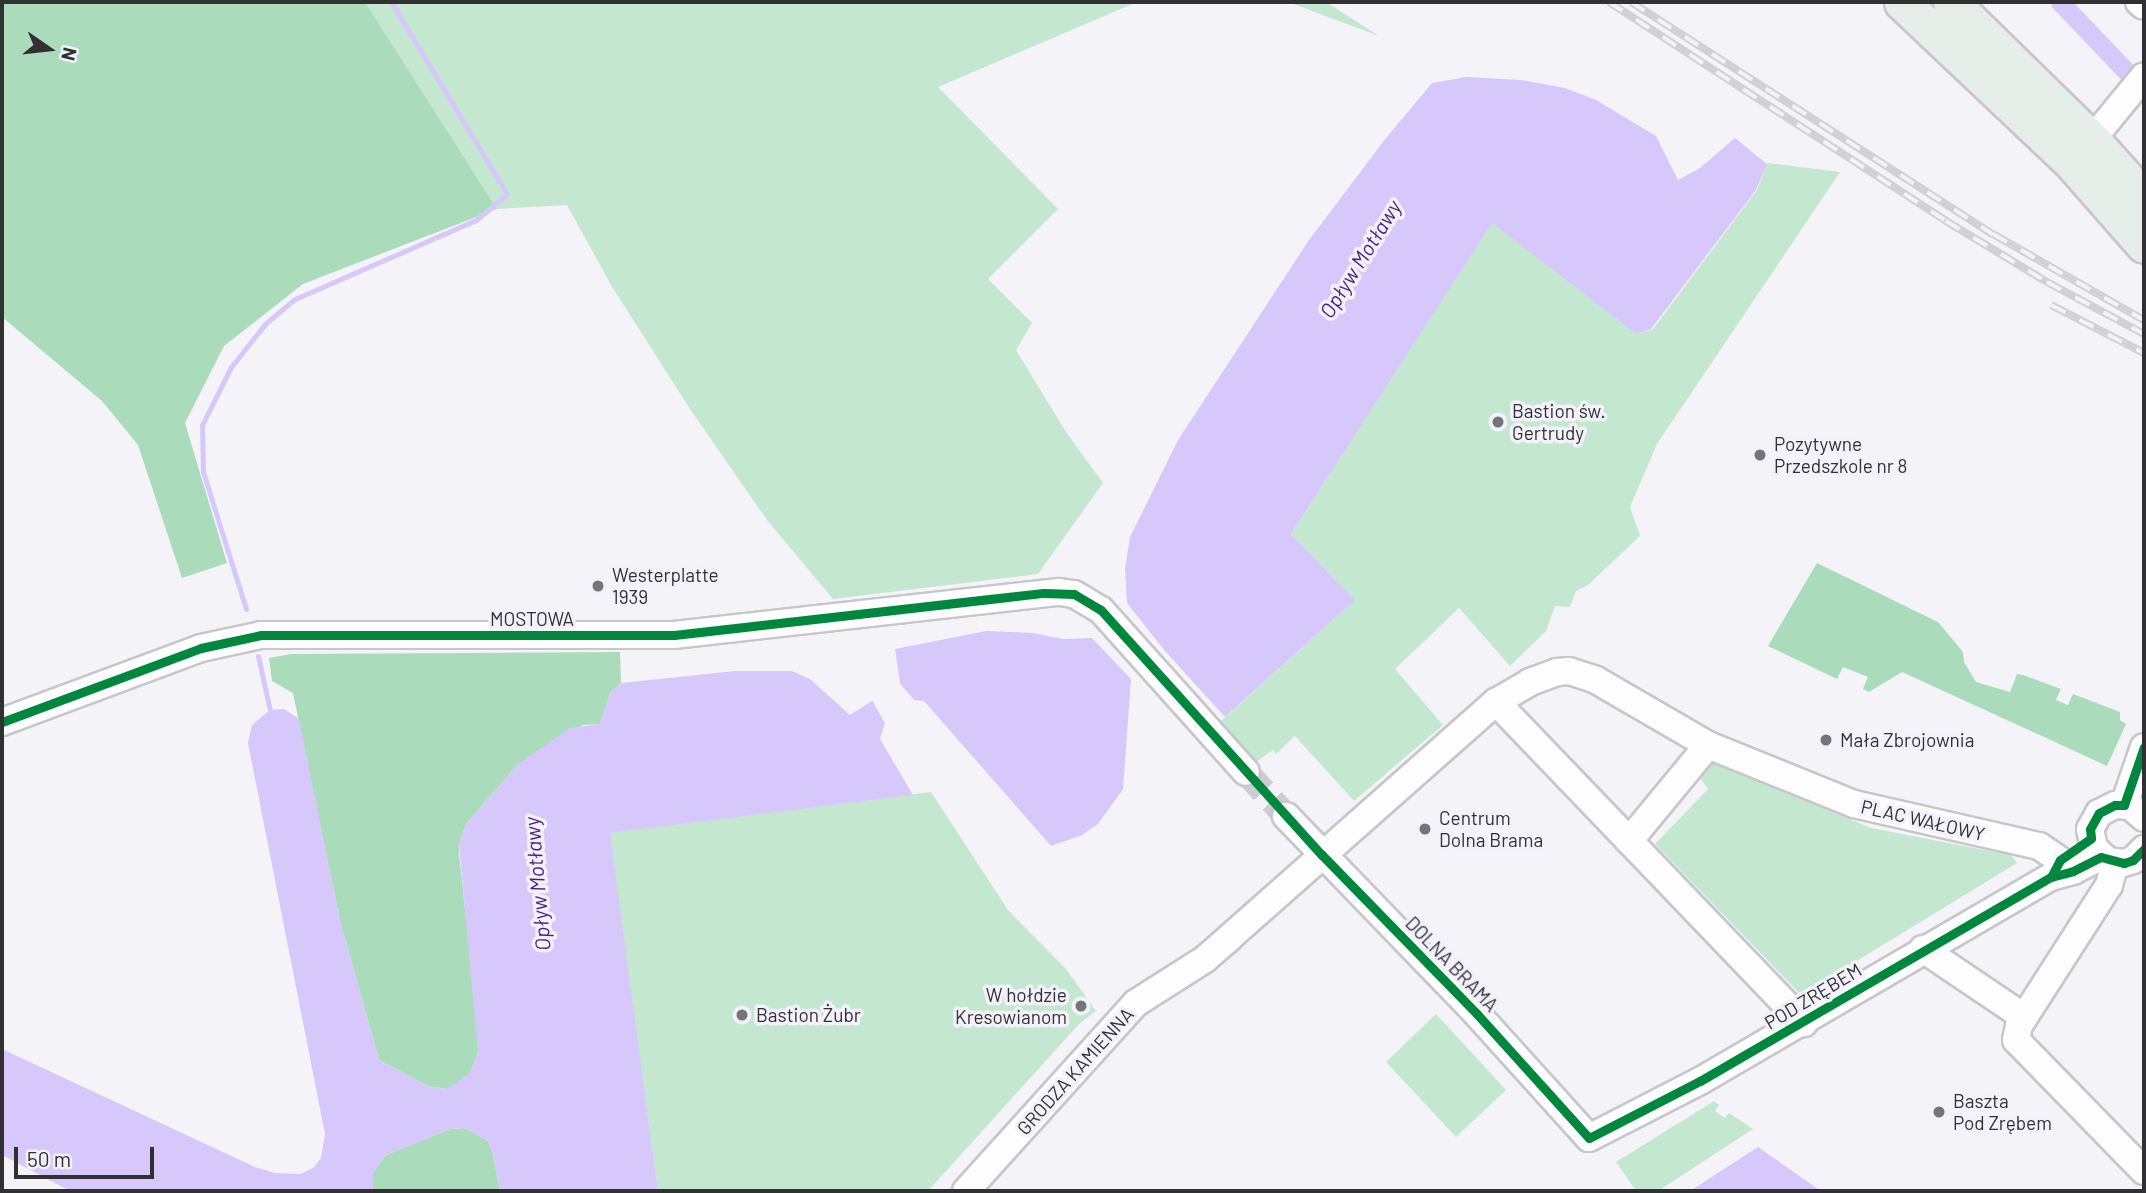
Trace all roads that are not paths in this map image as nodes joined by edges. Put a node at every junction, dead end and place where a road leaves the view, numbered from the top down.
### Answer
1 (1902, 2) edge
2 (1951, 2) edge
3 (2139, 2) edge
4 (2144, 6) edge
5 (2144, 76) edge
6 (2082, 151) junction
7 (2139, 223) edge
8 (1496, 702) junction
9 (2, 722) edge
10 (1708, 745) junction
11 (2144, 747) edge
12 (1246, 772) tunnel mouth
13 (2144, 779) edge
14 (2134, 810) edge
15 (1286, 816) tunnel mouth
16 (1629, 841) junction
17 (2144, 849) edge
18 (2102, 853) junction
19 (1321, 854) junction
20 (2055, 869) junction
21 (1923, 949) junction
22 (2024, 1017) junction
23 (1804, 1023) junction
24 (1589, 1138) joint
25 (2144, 1171) edge
26 (966, 1191) edge

1 - 6 main road
2 - 6 main road
3 - 4 street
5 - 6 street
6 - 7 main road
8 - 10 street, PLAC WAŁOWY
8 - 16 street
8 - 19 street, PLAC WAŁOWY
9 - 12 street, MOSTOWA
10 - 16 street
10 - 20 street, PLAC WAŁOWY
11 - 14 street
13 - 14 street
14 - 18 street
15 - 19 street, DOLNA BRAMA
16 - 23 street
17 - 18 street, POD ZRĘBEM
18 - 20 street, POD ZRĘBEM
18 - 22 street
19 - 24 street, DOLNA BRAMA
19 - 26 street, GRODZA KAMIENNA
20 - 21 street, POD ZRĘBEM
21 - 22 street
21 - 23 street, POD ZRĘBEM
22 - 25 street
23 - 24 street, POD ZRĘBEM

